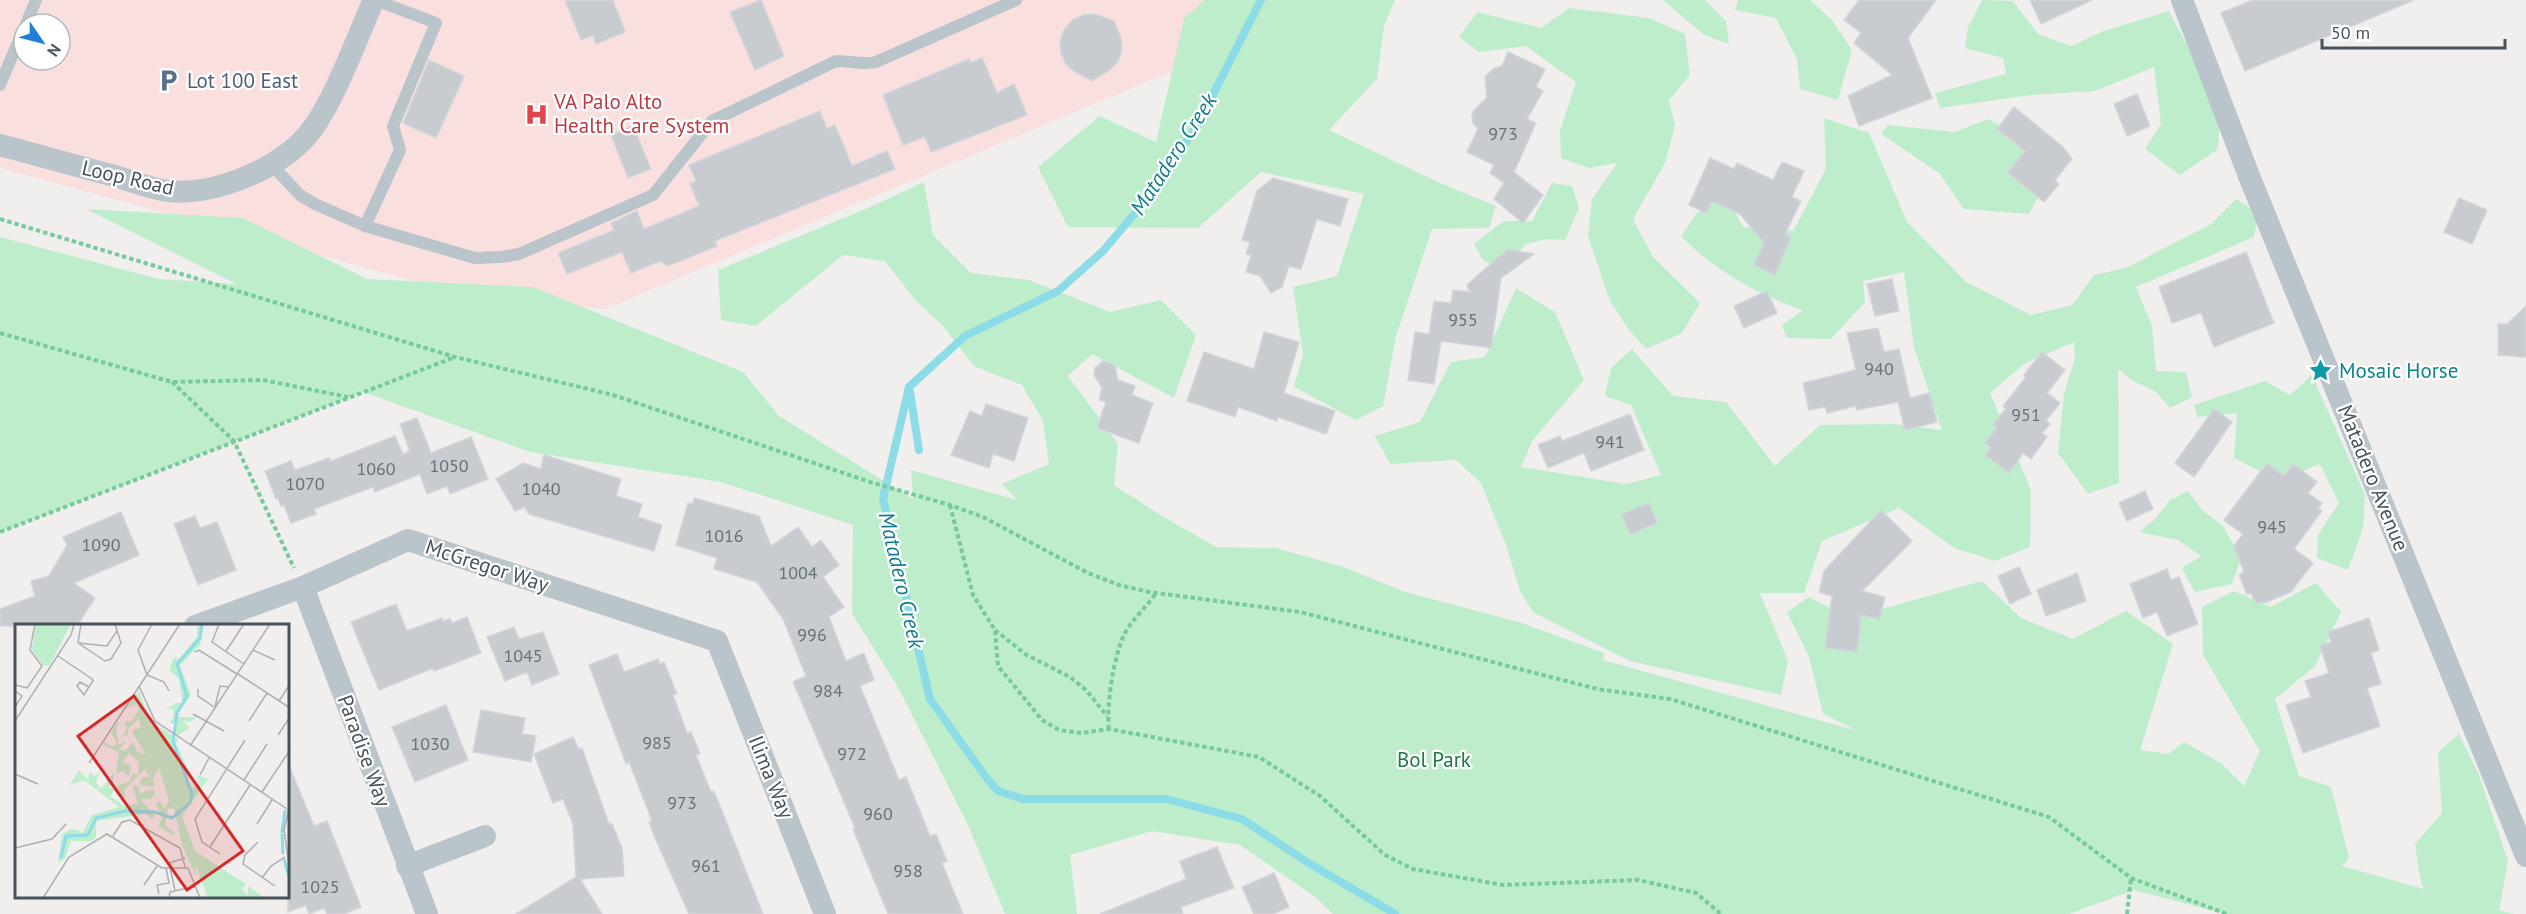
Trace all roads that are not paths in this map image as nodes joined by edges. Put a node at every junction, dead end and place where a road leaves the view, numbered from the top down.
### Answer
1 (375, 0) edge
2 (1016, 0) edge
3 (2182, 0) edge
4 (12, 56) edge
5 (0, 84) edge
6 (0, 145) edge
7 (272, 164) junction
8 (365, 226) junction
9 (303, 587) junction
10 (201, 624) edge
11 (717, 641) joint
12 (485, 836) dead end
13 (2526, 856) edge
14 (407, 866) junction
15 (427, 914) edge
16 (825, 914) edge

1 - 7 street, Loop Road
1 - 8 lane
2 - 8 lane
3 - 13 street, Matadero Avenue
4 - 5 lane
6 - 7 street, Loop Road
7 - 8 lane
9 - 10 street, McGregor Way
9 - 11 street, McGregor Way
9 - 14 street, Paradise Way
11 - 16 street, Ilima Way
12 - 14 street
14 - 15 street, Paradise Way

